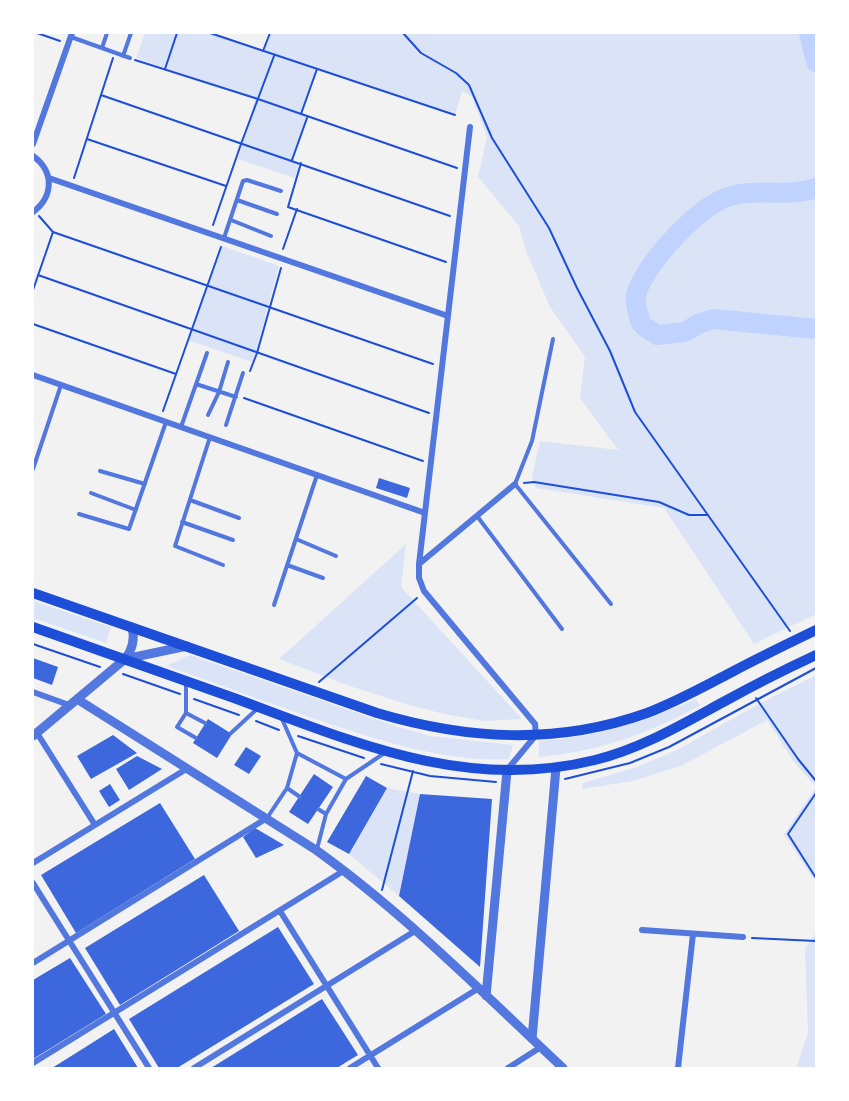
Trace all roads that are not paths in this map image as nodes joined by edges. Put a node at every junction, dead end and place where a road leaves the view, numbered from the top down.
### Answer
1 (107, 33) edge
2 (131, 33) edge
3 (71, 35) edge
4 (102, 48) junction
5 (123, 56) junction
6 (130, 58) road end
7 (470, 127) dead end
8 (33, 144) edge
9 (33, 156) edge
10 (49, 178) junction
11 (281, 191) dead end
12 (237, 200) junction
13 (34, 211) edge
14 (277, 214) dead end
15 (231, 220) junction
16 (271, 236) dead end
17 (224, 238) junction
18 (448, 316) junction
19 (553, 339) dead end
20 (207, 353) dead end
21 (228, 362) dead end
22 (243, 373) dead end
23 (33, 375) edge
24 (196, 384) junction
25 (61, 385) junction
26 (219, 392) junction
27 (239, 397) junction
28 (208, 415) dead end
29 (163, 421) junction
30 (226, 425) dead end
31 (181, 427) junction
32 (210, 438) junction
33 (36, 453) edge
34 (33, 469) edge
35 (100, 471) dead end
36 (317, 475) junction
37 (145, 484) junction
38 (515, 484) junction
39 (91, 493) dead end
40 (190, 500) junction
41 (136, 510) junction
42 (425, 513) junction
43 (78, 514) dead end
44 (477, 516) junction
45 (239, 518) dead end
46 (182, 522) junction
47 (296, 539) junction
48 (233, 540) dead end
49 (336, 556) dead end
50 (419, 564) junction
51 (223, 565) dead end
52 (287, 565) junction
53 (323, 578) dead end
54 (33, 593) edge
55 (611, 604) dead end
56 (274, 605) dead end
57 (33, 627) edge
58 (132, 627) junction
59 (562, 629) dead end
60 (816, 630) edge
61 (189, 646) junction
62 (816, 655) edge
63 (125, 659) junction
64 (186, 681) junction
65 (33, 692) edge
66 (73, 702) junction
67 (259, 707) junction
68 (186, 712) junction
69 (281, 716) junction
70 (205, 723) dead end
71 (231, 733) dead end
72 (35, 734) edge
73 (537, 735) junction
74 (196, 738) dead end
75 (387, 752) junction
76 (297, 753) junction
77 (188, 768) junction
78 (556, 768) junction
79 (507, 771) junction
80 (346, 779) junction
81 (287, 788) junction
82 (300, 796) dead end
83 (318, 809) dead end
84 (326, 814) junction
85 (267, 818) junction
86 (94, 825) junction
87 (316, 850) junction
88 (33, 863) edge
89 (345, 870) junction
90 (33, 883) edge
91 (280, 911) junction
92 (642, 930) dead end
93 (415, 931) junction
94 (693, 934) junction
95 (743, 937) road end
96 (69, 941) junction
97 (33, 963) edge
98 (327, 986) junction
99 (479, 988) junction
100 (486, 996) junction
101 (114, 1013) junction
102 (532, 1039) junction
103 (541, 1047) junction
104 (370, 1056) junction
105 (33, 1063) edge
106 (149, 1068) edge
107 (194, 1068) edge
108 (350, 1068) edge
109 (378, 1068) edge
110 (508, 1068) edge
111 (563, 1068) edge
112 (678, 1068) edge

1 - 4 lane
2 - 5 lane
3 - 4 lane
3 - 8 street
4 - 5 lane
5 - 6 lane
7 - 18 street
9 - 10 street
10 - 13 street
10 - 17 street
11 - 12 lane
12 - 14 lane
12 - 15 lane
15 - 16 lane
15 - 17 lane
17 - 18 street
18 - 42 street
19 - 38 lane
20 - 24 lane
21 - 26 lane
22 - 27 lane
23 - 25 street
24 - 26 lane
24 - 31 lane
25 - 29 street
25 - 33 lane
26 - 27 lane
26 - 28 lane
27 - 30 lane
29 - 31 street
29 - 37 lane
31 - 32 street
32 - 36 street
32 - 40 lane
33 - 34 lane
35 - 37 lane
36 - 42 street
36 - 47 lane
37 - 41 lane
38 - 44 street
38 - 55 lane
39 - 41 lane
40 - 45 lane
40 - 46 lane
41 - 43 lane
42 - 50 street
44 - 50 street
44 - 59 lane
46 - 48 lane
46 - 51 lane
47 - 49 lane
47 - 52 lane
50 - 73 street
52 - 53 lane
52 - 56 lane
54 - 58 main road
57 - 63 main road
58 - 61 main road
58 - 63 street
60 - 73 main road
61 - 63 street
61 - 73 main road
62 - 78 main road
63 - 64 main road
63 - 66 street
64 - 67 main road
64 - 68 lane
65 - 66 street
66 - 72 street
66 - 77 street
67 - 69 main road
67 - 71 lane
68 - 70 lane
68 - 74 lane
69 - 75 main road
69 - 76 lane
72 - 86 street
73 - 79 street
75 - 79 main road
75 - 80 lane
76 - 80 lane
76 - 81 lane
77 - 85 street
77 - 86 street
78 - 79 main road
78 - 102 street
79 - 100 street
80 - 84 lane
81 - 82 lane
81 - 85 lane
83 - 84 lane
84 - 87 lane
85 - 87 street
85 - 96 street
86 - 88 street
87 - 89 street
89 - 91 street
89 - 93 street
90 - 96 street
91 - 98 street
91 - 101 street
92 - 94 street
93 - 98 street
93 - 99 street
94 - 95 street
94 - 112 street
96 - 97 street
96 - 101 street
98 - 104 street
98 - 107 street
99 - 100 street
99 - 104 street
100 - 102 street
101 - 105 street
101 - 106 street
102 - 103 street
103 - 110 street
103 - 111 street
104 - 108 street
104 - 109 street

